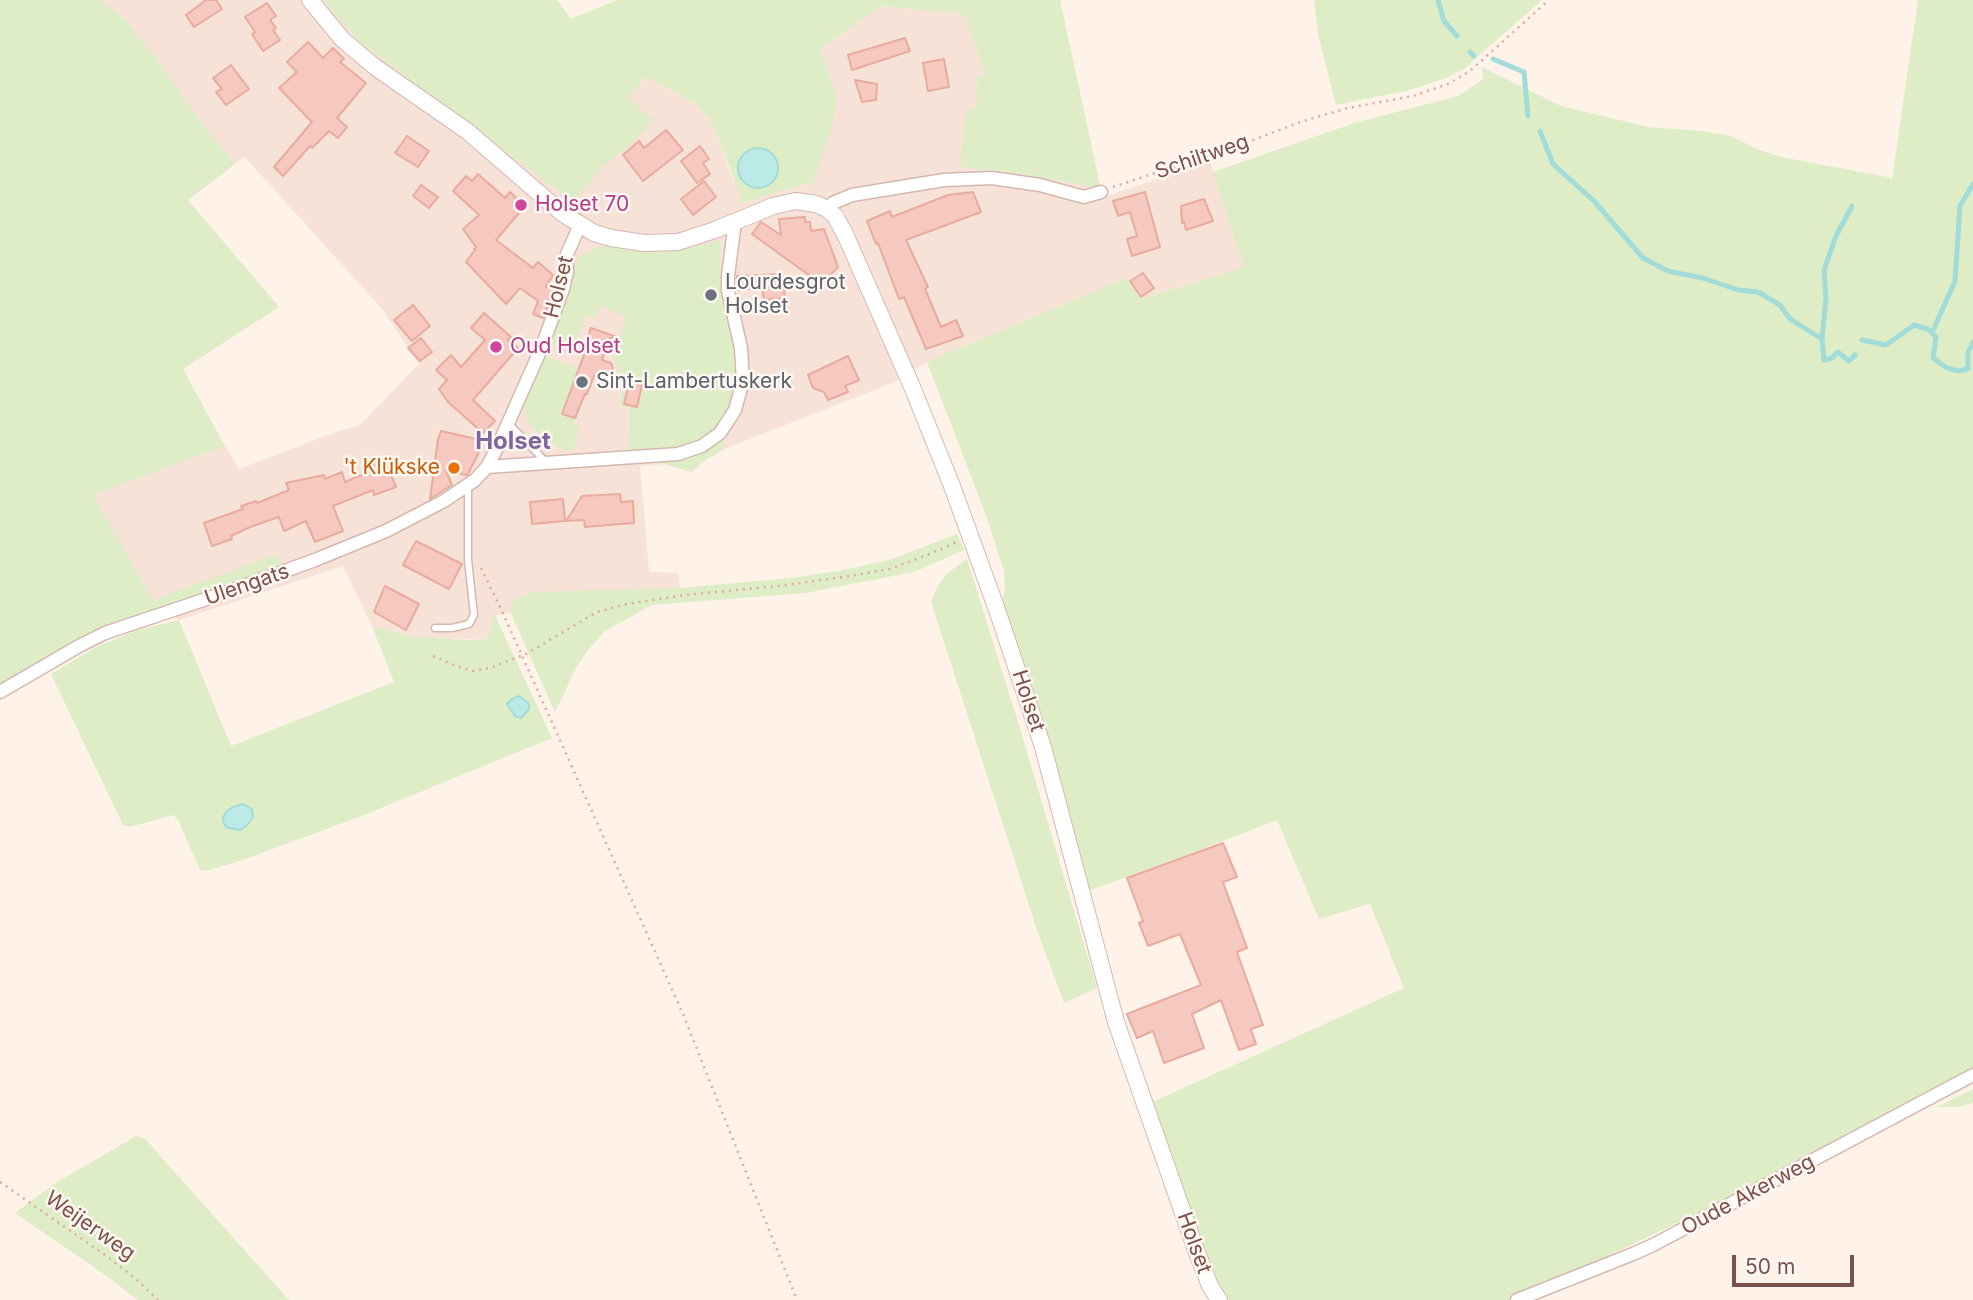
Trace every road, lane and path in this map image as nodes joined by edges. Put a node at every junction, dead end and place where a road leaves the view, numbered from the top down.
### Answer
1 (310, 0) edge
2 (1549, 0) edge
3 (1101, 192) joint
4 (827, 209) junction
5 (735, 221) junction
6 (580, 225) junction
7 (508, 423) junction
8 (547, 462) junction
9 (487, 467) junction
10 (468, 486) junction
11 (969, 536) junction
12 (479, 564) dead end
13 (435, 628) dead end
14 (433, 656) dead end
15 (521, 656) junction
16 (0, 692) edge
17 (1973, 1076) edge
18 (0, 1182) edge
19 (158, 1300) edge
20 (797, 1300) edge
21 (1219, 1300) edge
22 (1517, 1300) edge

1 - 6 street, Holset
2 - 3 path, Schiltweg
3 - 4 street
4 - 5 street, Holset
4 - 11 street, Holset
5 - 6 street, Holset
5 - 8 street
6 - 7 street, Holset
7 - 8 lane
7 - 9 street, Holset
8 - 9 street
9 - 10 street, Ulengats
10 - 13 lane
10 - 16 street, Ulengats
11 - 15 path
11 - 21 street, Holset
12 - 15 path
14 - 15 path
15 - 20 path
17 - 22 street, Oude Akerweg
18 - 19 path, Weijerweg

